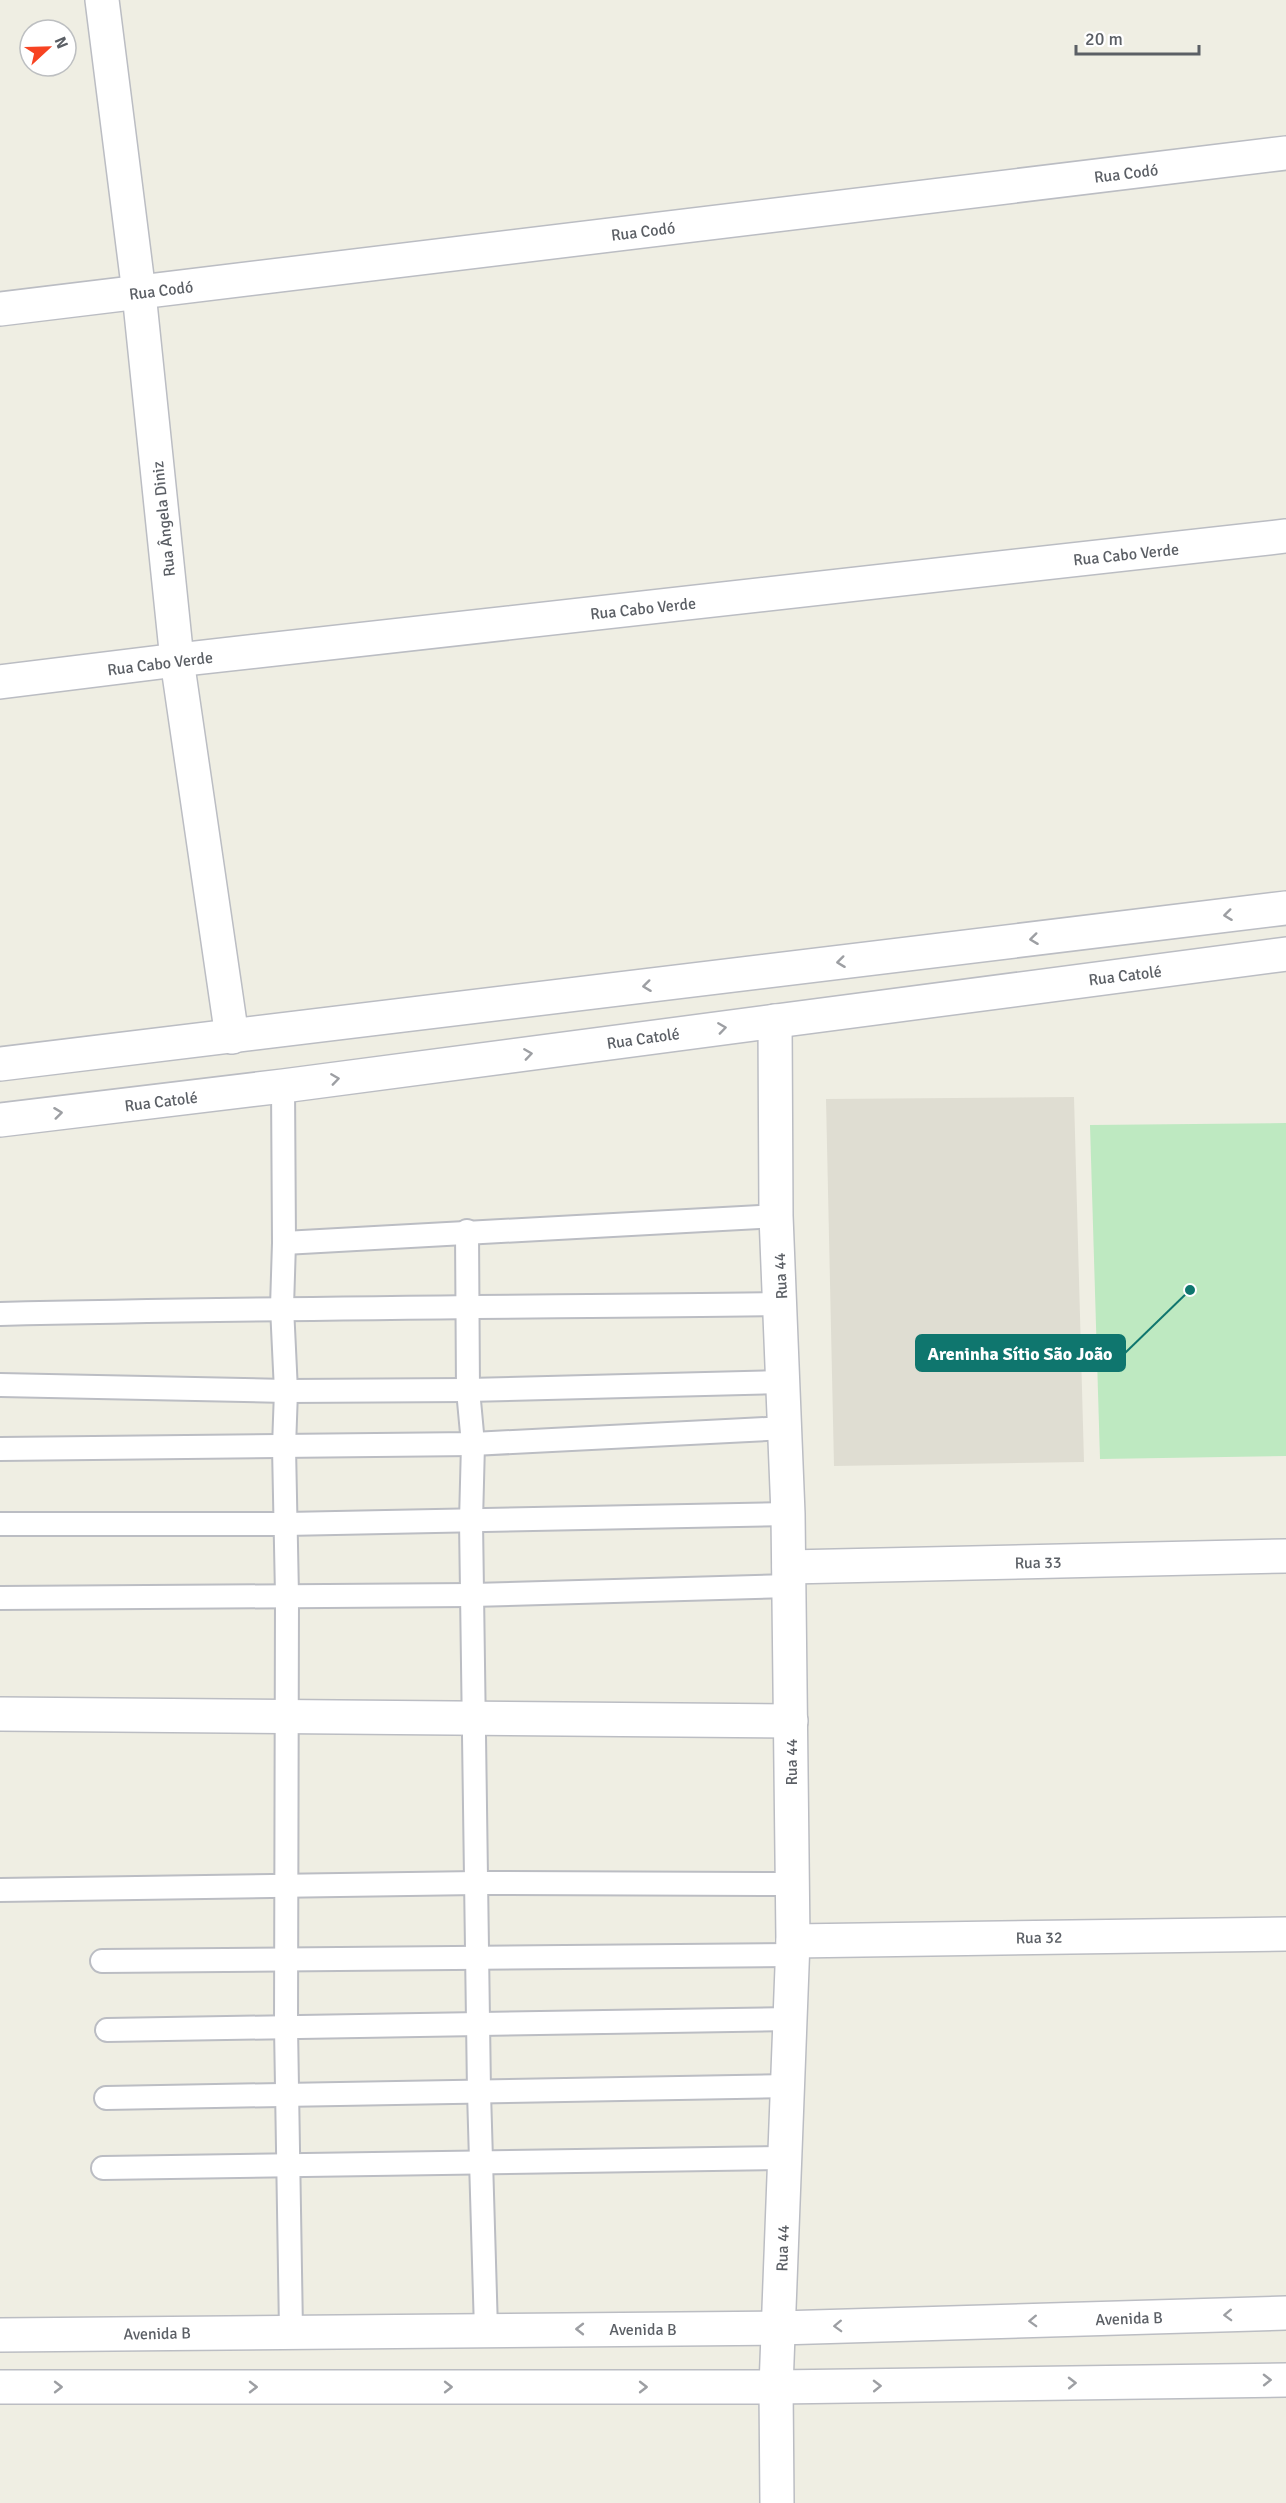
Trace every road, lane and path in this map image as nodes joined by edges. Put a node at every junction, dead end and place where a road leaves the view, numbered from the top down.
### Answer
1 (102, 0) edge
2 (1286, 153) edge
3 (139, 292) junction
4 (0, 309) edge
5 (1286, 536) edge
6 (177, 660) junction
7 (0, 682) edge
8 (1286, 908) edge
9 (1286, 954) edge
10 (775, 1021) junction
11 (232, 1037) junction
12 (0, 1064) edge
13 (283, 1086) junction
14 (0, 1120) edge
15 (776, 1216) junction
16 (467, 1231) junction
17 (284, 1243) junction
18 (781, 1304) junction
19 (282, 1307) junction
20 (469, 1308) junction
21 (0, 1314) edge
22 (784, 1382) junction
23 (0, 1385) edge
24 (468, 1390) junction
25 (286, 1391) junction
26 (786, 1428) junction
27 (473, 1444) junction
28 (284, 1447) junction
29 (0, 1449) edge
30 (788, 1514) junction
31 (471, 1521) junction
32 (0, 1524) edge
33 (286, 1524) junction
34 (1286, 1556) edge
35 (789, 1577) junction
36 (287, 1595) junction
37 (472, 1595) junction
38 (0, 1598) edge
39 (0, 1714) edge
40 (286, 1716) junction
41 (475, 1718) junction
42 (791, 1720) junction
43 (477, 1884) junction
44 (792, 1884) junction
45 (285, 1886) junction
46 (0, 1890) edge
47 (1286, 1934) edge
48 (793, 1948) junction
49 (478, 1958) junction
50 (286, 1960) junction
51 (102, 1961) dead end
52 (790, 2019) junction
53 (478, 2024) junction
54 (286, 2027) junction
55 (107, 2030) dead end
56 (788, 2086) junction
57 (479, 2091) junction
58 (286, 2095) junction
59 (106, 2098) dead end
60 (785, 2158) junction
61 (481, 2163) junction
62 (288, 2166) junction
63 (103, 2168) dead end
64 (1286, 2313) edge
65 (779, 2328) junction
66 (486, 2330) junction
67 (291, 2331) junction
68 (0, 2335) edge
69 (1286, 2380) edge
70 (0, 2387) edge
71 (776, 2387) junction
72 (777, 2503) edge

1 - 3 street, Rua Ângela Diniz
2 - 3 street, Rua Codó
3 - 4 street, Rua Codó
3 - 6 street, Rua Ângela Diniz
5 - 6 street, Rua Cabo Verde
6 - 7 street, Rua Cabo Verde
6 - 11 street, Rua Ângela Diniz
8 -> 11 street
9 - 10 street, Rua Catolé
13 -> 10 street, Rua Catolé
10 - 15 street, Rua 44
11 - 12 street
14 -> 13 street, Rua Catolé
13 - 17 lane
15 - 16 lane
15 - 18 street, Rua 44
16 - 17 lane
16 - 20 lane
17 - 19 lane
18 - 20 lane
18 - 22 street, Rua 44
19 - 20 lane
19 - 21 lane
19 - 25 lane
20 - 24 lane
22 - 24 lane
22 - 26 street, Rua 44
23 - 25 lane
24 - 25 lane
24 - 27 lane
25 - 28 lane
26 - 27 lane
26 - 30 street, Rua 44
27 - 28 lane
27 - 31 lane
28 - 29 lane
28 - 33 lane
30 - 31 lane
30 - 35 street, Rua 44
31 - 33 lane
31 - 37 lane
32 - 33 lane
33 - 36 lane
34 - 35 street, Rua 33
35 - 37 lane
35 - 42 street, Rua 44
36 - 37 lane
36 - 38 lane
36 - 40 lane
37 - 41 lane
39 - 40 street
40 - 41 street
40 - 45 lane
41 - 42 street
41 - 43 lane
42 - 44 street, Rua 44
43 - 44 lane
43 - 45 lane
43 - 49 lane
44 - 48 street, Rua 44
45 - 46 lane
45 - 50 lane
47 - 48 street, Rua 32
48 - 49 lane
48 - 52 street, Rua 44
49 - 50 lane
49 - 53 lane
50 - 51 lane
50 - 54 lane
52 - 53 lane
52 - 56 street, Rua 44
53 - 54 lane
53 - 57 lane
54 - 55 lane
54 - 58 lane
56 - 57 lane
56 - 60 street, Rua 44
57 - 58 lane
57 - 61 lane
58 - 59 lane
58 - 62 lane
60 - 61 lane
60 - 65 street, Rua 44
61 - 62 lane
61 - 66 lane
62 - 63 lane
62 - 67 lane
64 -> 65 street, Avenida B
65 -> 66 street, Avenida B
65 - 71 street, Rua 44
66 - 67 street, Avenida B
67 - 68 street, Avenida B
71 -> 69 street
70 -> 71 street
71 - 72 street, Rua 44

